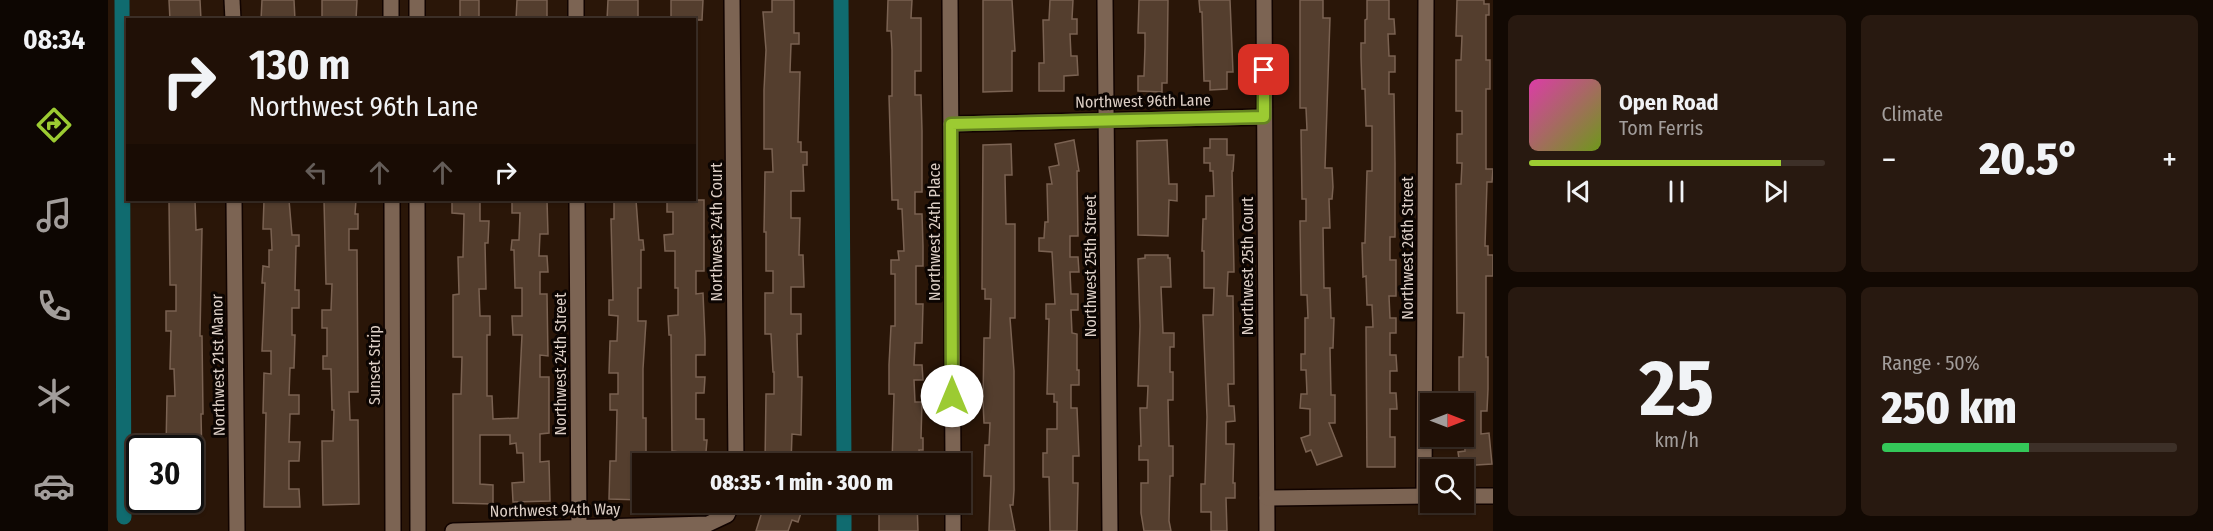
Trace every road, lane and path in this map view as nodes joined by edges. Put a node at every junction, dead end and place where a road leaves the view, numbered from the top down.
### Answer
1 (232, 0) edge
2 (391, 0) edge
3 (417, 0) edge
4 (576, 0) edge
5 (732, 0) edge
6 (950, 0) edge
7 (1105, 0) edge
8 (1264, 0) edge
9 (1426, 0) edge
10 (233, 18) edge
11 (391, 18) edge
12 (417, 18) edge
13 (576, 18) edge
14 (1264, 117) junction
15 (1107, 119) junction
16 (951, 124) junction
17 (234, 201) edge
18 (392, 201) edge
19 (417, 201) edge
20 (577, 201) edge
21 (736, 453) edge
22 (953, 453) edge
23 (1427, 459) edge
24 (1420, 496) edge
25 (1474, 496) edge
26 (1493, 496) edge
27 (1267, 498) junction
28 (724, 513) edge
29 (953, 513) edge
30 (579, 528) junction
31 (237, 531) edge
32 (393, 531) edge
33 (418, 531) edge
34 (453, 531) edge
35 (953, 531) edge
36 (1110, 531) edge
37 (1267, 531) edge

1 - 10 street
2 - 11 street
3 - 12 street
4 - 13 street
5 - 21 street, Northwest 24th Court
6 - 16 street, Northwest 24th Place
7 - 15 street, Northwest 25th Street
8 - 14 street, Northwest 25th Court
9 - 23 street, Northwest 26th Street
14 - 15 street, Northwest 96th Lane
14 - 27 street, Northwest 25th Court
15 - 16 street, Northwest 96th Lane
15 - 36 street, Northwest 25th Street
16 - 22 street, Northwest 24th Place
17 - 31 street, Northwest 21st Manor
18 - 32 street, Sunset Strip
19 - 33 street
20 - 30 street, Northwest 24th Street
24 - 27 street
25 - 26 street
27 - 37 street, Northwest 25th Court
28 - 30 street, Northwest 94th Way
29 - 35 street
30 - 34 street, Northwest 94th Way

